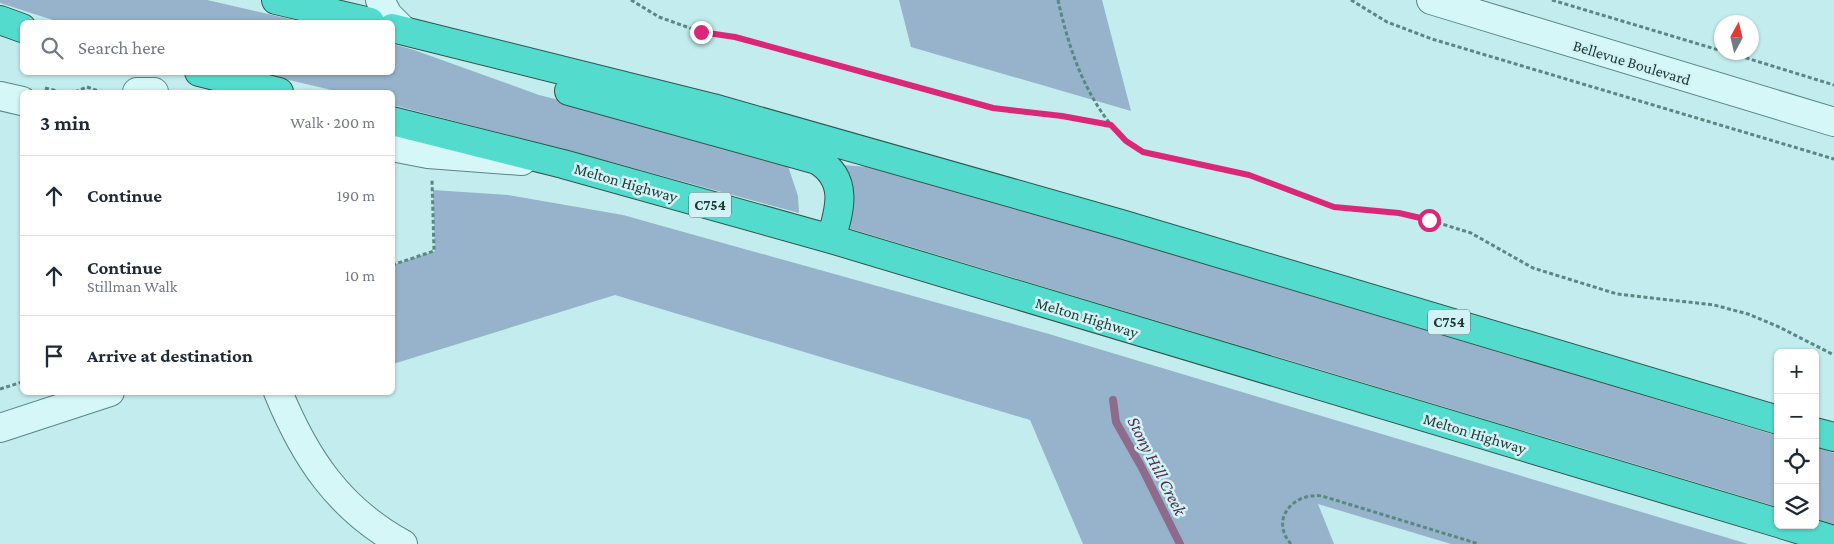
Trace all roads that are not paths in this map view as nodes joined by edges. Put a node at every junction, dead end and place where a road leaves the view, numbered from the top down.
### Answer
1 (276, 0) edge
2 (380, 0) edge
3 (1431, 0) edge
4 (0, 20) edge
5 (361, 20) edge
6 (392, 20) edge
7 (20, 27) edge
8 (398, 29) edge
9 (430, 38) junction
10 (212, 75) edge
11 (271, 90) edge
12 (0, 96) edge
13 (20, 101) edge
14 (395, 122) edge
15 (1834, 122) edge
16 (395, 148) edge
17 (564, 164) junction
18 (831, 239) junction
19 (101, 395) edge
20 (279, 395) edge
21 (1774, 419) edge
22 (0, 428) edge
23 (1819, 433) edge
24 (1834, 437) edge
25 (1774, 522) edge
26 (1797, 529) edge
27 (1834, 540) edge
28 (392, 541) edge

1 - 5 highway
2 - 6 street
3 - 15 street, Bellevue Boulevard
4 - 7 highway
8 - 9 highway, C754
9 - 18 highway
9 - 21 highway, C754
10 - 11 highway
12 - 13 street
14 - 17 highway, Melton Highway / C754
16 - 17 street
17 - 18 highway, Melton Highway / C754
18 - 25 highway, Melton Highway / C754
19 - 22 street
20 - 28 street
23 - 24 highway
26 - 27 highway

